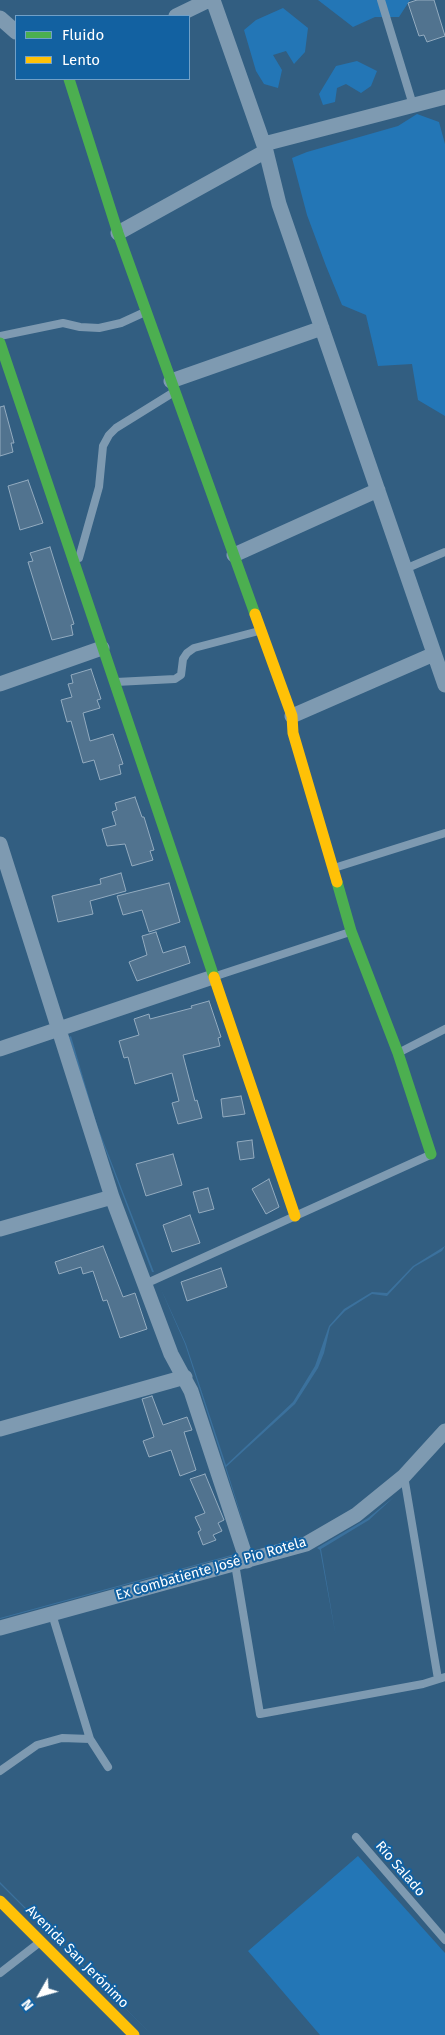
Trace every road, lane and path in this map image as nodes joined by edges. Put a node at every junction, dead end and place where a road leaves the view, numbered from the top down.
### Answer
1 (209, 0) edge
2 (214, 0) edge
3 (381, 0) edge
4 (178, 15) edge
5 (0, 18) edge
6 (15, 31) edge
7 (69, 80) edge
8 (445, 97) edge
9 (413, 105) junction
10 (265, 147) junction
11 (118, 234) junction
12 (145, 312) junction
13 (322, 328) junction
14 (0, 336) edge
15 (0, 343) edge
16 (172, 386) junction
17 (378, 490) junction
18 (445, 552) edge
19 (234, 555) junction
20 (405, 569) junction
21 (76, 570) junction
22 (261, 630) junction
23 (102, 648) junction
24 (434, 654) junction
25 (114, 682) junction
26 (0, 684) edge
27 (445, 685) edge
28 (292, 716) junction
29 (445, 833) edge
30 (0, 844) edge
31 (3, 862) edge
32 (332, 869) junction
33 (352, 931) junction
34 (213, 977) junction
35 (58, 1029) junction
36 (445, 1029) edge
37 (0, 1049) edge
38 (398, 1054) junction
39 (431, 1154) joint
40 (112, 1197) junction
41 (295, 1216) junction
42 (0, 1229) edge
43 (145, 1284) junction
44 (185, 1377) junction
45 (0, 1429) edge
46 (445, 1431) edge
47 (404, 1476) junction
48 (241, 1562) junction
49 (52, 1614) junction
50 (0, 1628) edge
51 (441, 1678) edge
52 (90, 1739) junction
53 (108, 1767) dead end
54 (0, 1771) edge
55 (356, 1837) dead end
56 (0, 1901) edge
57 (445, 1940) edge
58 (40, 1942) junction
59 (0, 1973) edge
60 (134, 2035) edge

1 - 4 street
2 - 10 street
3 - 9 lane
5 - 6 street
7 - 11 street
8 - 9 street
9 - 10 street
10 - 11 street
10 - 13 street
11 - 12 street
12 - 14 lane
12 - 16 street
13 - 16 street
13 - 17 street
15 - 21 street
16 - 19 street
16 - 21 lane
17 - 19 street
17 - 20 street
18 - 20 lane
19 - 22 street
20 - 24 street
21 - 23 street
22 - 25 lane
22 - 28 street
23 - 25 street
23 - 26 street
24 - 27 street
24 - 28 street
25 - 34 street
28 - 32 street
29 - 32 lane
30 - 31 street
31 - 35 street
32 - 33 street
33 - 34 lane
33 - 38 street
34 - 35 street
34 - 41 street
35 - 37 street
35 - 40 street
36 - 38 lane
38 - 39 street
39 - 41 lane
40 - 42 street
40 - 43 street
41 - 43 lane
43 - 44 street
44 - 45 street
44 - 48 street
46 - 47 street, Ex Combatiente José Pio Rotela
47 - 48 street, Ex Combatiente José Pio Rotela
47 - 51 lane
48 - 49 street, Ex Combatiente José Pio Rotela
48 - 51 lane
49 - 50 street, Ex Combatiente José Pio Rotela
49 - 52 lane
52 - 53 lane
52 - 54 lane
55 - 57 lane, Río Salado
56 - 58 street, Avenida San Jerónimo
58 - 59 lane
58 - 60 street, Avenida San Jerónimo

